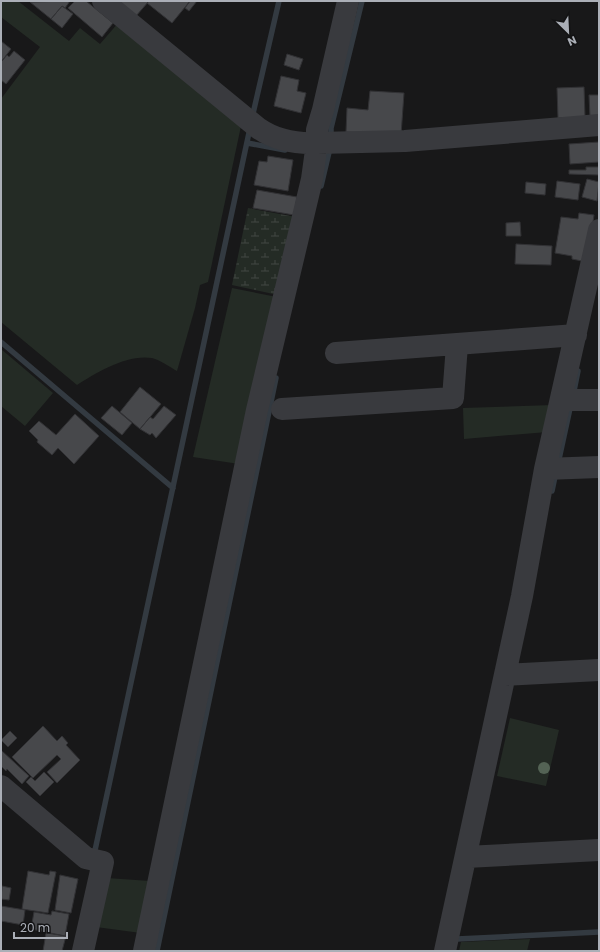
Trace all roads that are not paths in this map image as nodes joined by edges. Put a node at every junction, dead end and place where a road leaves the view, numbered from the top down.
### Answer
1 (103, 1) edge
2 (348, 1) edge
3 (599, 125) edge
4 (322, 147) junction
5 (599, 230) edge
6 (576, 335) junction
7 (457, 344) junction
8 (336, 353) dead end
9 (569, 400) junction
10 (599, 400) edge
11 (282, 409) dead end
12 (599, 467) edge
13 (552, 468) junction
14 (599, 670) edge
15 (505, 675) junction
16 (1, 786) edge
17 (599, 850) edge
18 (471, 857) junction
19 (83, 951) edge
20 (144, 951) edge
21 (445, 951) edge

1 - 4 street
2 - 4 street
3 - 4 street
4 - 20 street
5 - 6 street
6 - 7 street
6 - 9 street
7 - 8 street
7 - 11 street
9 - 10 street
9 - 13 street
12 - 13 street
13 - 15 street
14 - 15 street
15 - 18 street
16 - 19 street
17 - 18 street
18 - 21 street

